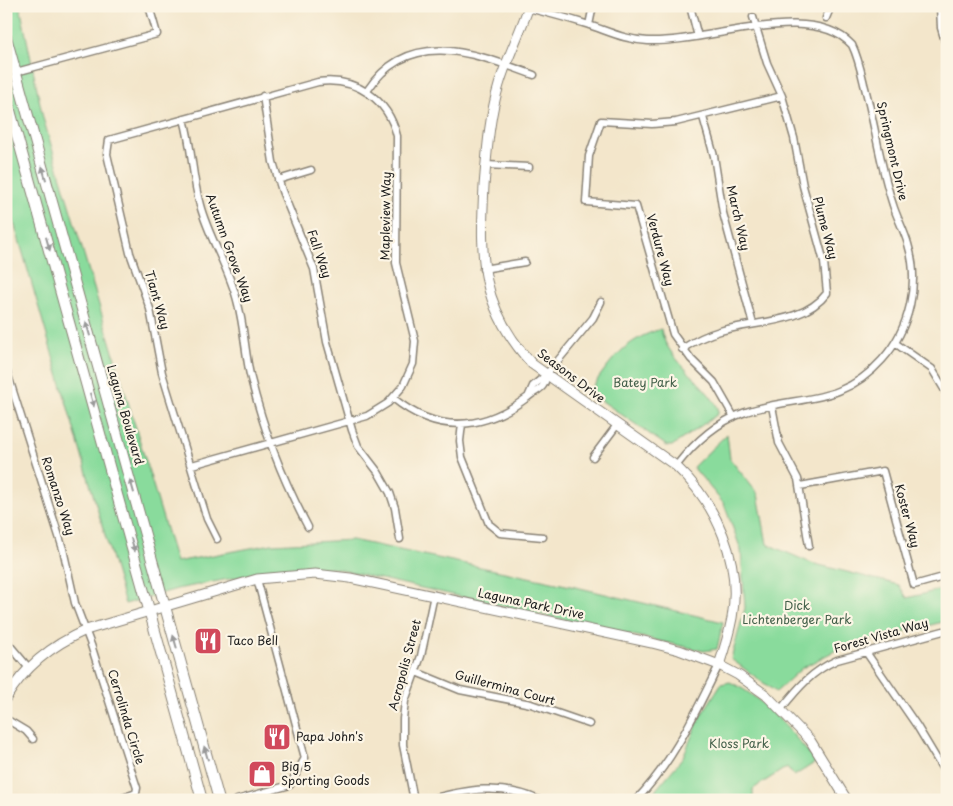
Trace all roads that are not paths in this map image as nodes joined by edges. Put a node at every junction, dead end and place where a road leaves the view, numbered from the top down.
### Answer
1 (149, 6) edge
2 (593, 6) edge
3 (690, 6) edge
4 (831, 6) edge
5 (940, 6) edge
6 (529, 7) edge
7 (818, 14) dead end
8 (762, 15) dead end
9 (754, 17) junction
10 (744, 20) dead end
11 (831, 21) junction
12 (735, 22) dead end
13 (589, 25) junction
14 (697, 33) junction
15 (6, 37) edge
16 (947, 48) edge
17 (506, 65) junction
18 (16, 72) junction
19 (534, 75) dead end
20 (366, 92) junction
21 (6, 96) edge
22 (263, 96) junction
23 (782, 96) junction
24 (703, 117) junction
25 (184, 119) junction
26 (109, 140) joint
27 (486, 165) junction
28 (529, 167) dead end
29 (311, 170) dead end
30 (278, 180) junction
31 (525, 262) dead end
32 (483, 269) junction
33 (601, 302) dead end
34 (753, 324) junction
35 (895, 343) junction
36 (682, 349) junction
37 (6, 369) edge
38 (546, 375) junction
39 (947, 394) edge
40 (393, 398) junction
41 (772, 406) junction
42 (734, 417) junction
43 (349, 421) junction
44 (462, 424) junction
45 (617, 425) junction
46 (269, 443) junction
47 (593, 457) dead end
48 (192, 465) junction
49 (676, 466) junction
50 (800, 486) junction
51 (308, 527) dead end
52 (543, 538) dead end
53 (217, 539) dead end
54 (400, 539) dead end
55 (810, 546) dead end
56 (947, 576) edge
57 (258, 579) junction
58 (434, 595) junction
59 (166, 606) junction
60 (151, 610) junction
61 (86, 630) junction
62 (947, 630) edge
63 (6, 641) edge
64 (866, 652) junction
65 (719, 665) junction
66 (28, 667) junction
67 (416, 672) junction
68 (6, 698) edge
69 (781, 709) junction
70 (6, 719) edge
71 (589, 724) dead end
72 (33, 739) dead end
73 (947, 776) edge
74 (453, 796) edge
75 (118, 800) edge
76 (202, 800) edge
77 (219, 800) edge
78 (237, 800) edge
79 (414, 800) edge
80 (428, 800) edge
81 (539, 800) edge
82 (636, 800) edge
83 (846, 800) edge

1 - 18 street
2 - 13 street
3 - 14 street
4 - 11 street
5 - 16 street
6 - 13 street
6 - 17 street, Seasons Drive
7 - 11 street, Springmont Drive
8 - 9 street
9 - 10 street
9 - 23 street, Plume Way
11 - 35 street, Springmont Drive
12 - 14 street
13 - 14 street
15 - 18 main road, Laguna Boulevard
17 - 19 street
17 - 20 street
17 - 27 street, Seasons Drive
59 -> 18 main road, Laguna Boulevard
20 - 22 street, Mapleview Way
20 - 40 street, Mapleview Way
21 -> 60 main road
22 - 25 street, Mapleview Way
22 - 30 street, Fall Way
23 - 24 street, Verdure Way
23 - 34 street, Plume Way
24 - 34 street, March Way
24 - 36 street, Verdure Way
25 - 26 street, Mapleview Way
25 - 46 street, Autumn Grove Way
26 - 48 street, Tiant Way
27 - 28 street
27 - 32 street, Seasons Drive
29 - 30 street
30 - 43 street, Fall Way
31 - 32 street
32 - 38 street, Seasons Drive
33 - 38 street
34 - 36 street, Plume Way
35 - 39 street
35 - 41 street, Springmont Drive
36 - 42 street, Verdure Way
37 - 61 street, Romanzo Way
38 - 44 street
38 - 45 street, Seasons Drive
40 - 43 street, Mapleview Way
40 - 44 street
41 - 42 street, Springmont Drive
41 - 50 street
42 - 49 street, Springmont Drive
43 - 46 street, Mapleview Way
43 - 54 street, Fall Way
44 - 52 street
45 - 47 street
45 - 49 street, Seasons Drive
46 - 48 street, Mapleview Way
46 - 51 street, Autumn Grove Way
48 - 53 street, Tiant Way
49 - 65 street, Seasons Drive
50 - 55 street
50 - 56 street, Koster Way
57 - 58 street, Laguna Park Drive
57 - 59 street, Laguna Park Drive
57 - 78 street
58 - 65 street, Laguna Park Drive
58 - 67 street, Acropolis Street
59 - 60 street, Laguna Park Drive
77 -> 59 main road, Laguna Boulevard
60 - 61 street, Laguna Park Drive
60 - 76 main road
61 - 66 street, Laguna Park Drive
61 - 75 street, Cerrolinda Circle
62 - 64 street, Forest Vista Way
63 - 66 street
64 - 69 street, Forest Vista Way
64 - 73 street
65 - 69 street, Laguna Park Drive
65 - 82 street
66 - 68 street, Laguna Park Drive
67 - 71 street, Guillermina Court
67 - 79 street, Acropolis Street
69 - 83 street, Laguna Park Drive
70 - 72 street
74 - 80 street
74 - 81 street

